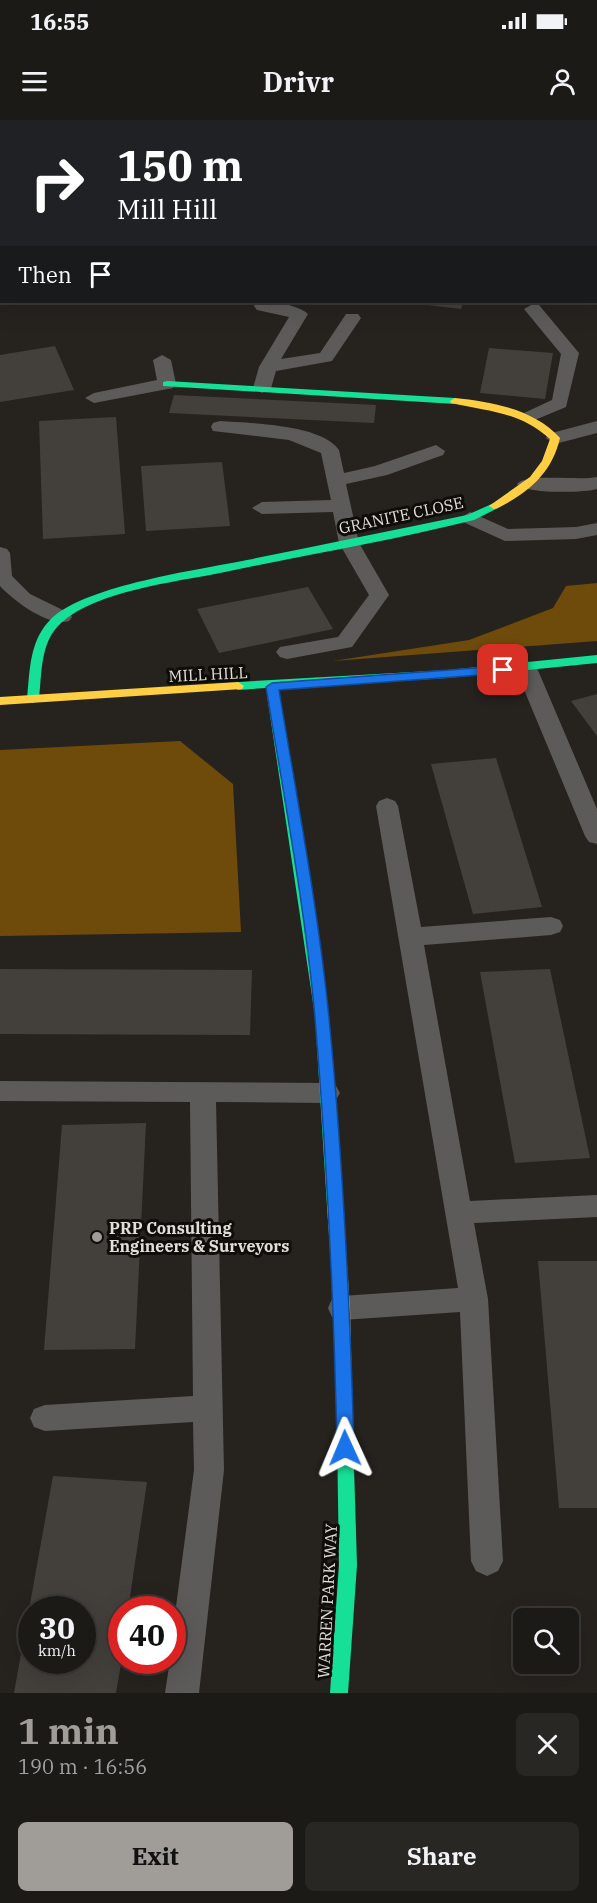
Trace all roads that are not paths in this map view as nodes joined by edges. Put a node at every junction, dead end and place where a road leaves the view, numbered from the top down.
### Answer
1 (263, 306) dead end
2 (533, 309) dead end
3 (352, 318) dead end
4 (162, 360) dead end
5 (268, 367) junction
6 (167, 384) junction
7 (262, 388) junction
8 (94, 398) dead end
9 (530, 417) junction
10 (220, 427) dead end
11 (597, 427) edge
12 (555, 438) junction
13 (436, 451) dead end
14 (336, 480) junction
15 (597, 483) edge
16 (527, 484) junction
17 (341, 506) junction
18 (262, 508) dead end
19 (470, 518) junction
20 (597, 529) edge
21 (349, 543) junction
22 (0, 553) edge
23 (1, 577) edge
24 (62, 617) junction
25 (287, 652) dead end
26 (597, 659) edge
27 (526, 668) junction
28 (272, 687) junction
29 (33, 699) junction
30 (0, 701) edge
31 (387, 806) dead end
32 (596, 834) edge
33 (551, 926) dead end
34 (410, 937) junction
35 (0, 1091) edge
36 (203, 1092) junction
37 (327, 1093) junction
38 (597, 1206) edge
39 (458, 1213) junction
40 (474, 1299) junction
41 (342, 1308) junction
42 (208, 1408) junction
43 (45, 1418) dead end
44 (487, 1561) dead end
45 (182, 1693) edge
46 (339, 1693) edge

1 - 5 lane
2 - 9 lane
3 - 5 lane
4 - 6 lane
5 - 7 lane
6 - 7 street
6 - 8 lane
7 - 9 street
9 - 12 street
10 - 14 lane
11 - 12 lane
12 - 16 street, GRANITE CLOSE
13 - 14 lane
14 - 17 lane
15 - 16 lane
16 - 19 street, GRANITE CLOSE
17 - 18 lane
17 - 21 lane
19 - 20 lane
19 - 21 street, GRANITE CLOSE
21 - 24 street, GRANITE CLOSE
21 - 25 lane
22 - 23 lane
23 - 24 lane
24 - 29 street, GRANITE CLOSE
26 - 27 street, MILL HILL
27 - 28 street, MILL HILL
27 - 32 lane
28 - 29 street, MILL HILL
28 - 37 street, WARREN PARK WAY
29 - 30 street, MILL HILL
31 - 34 lane
33 - 34 lane
34 - 39 lane
35 - 36 lane
36 - 37 lane
36 - 42 lane
37 - 41 street, WARREN PARK WAY
38 - 39 lane
39 - 40 lane
40 - 41 lane
40 - 44 lane
41 - 46 street, WARREN PARK WAY
42 - 43 lane
42 - 45 lane

